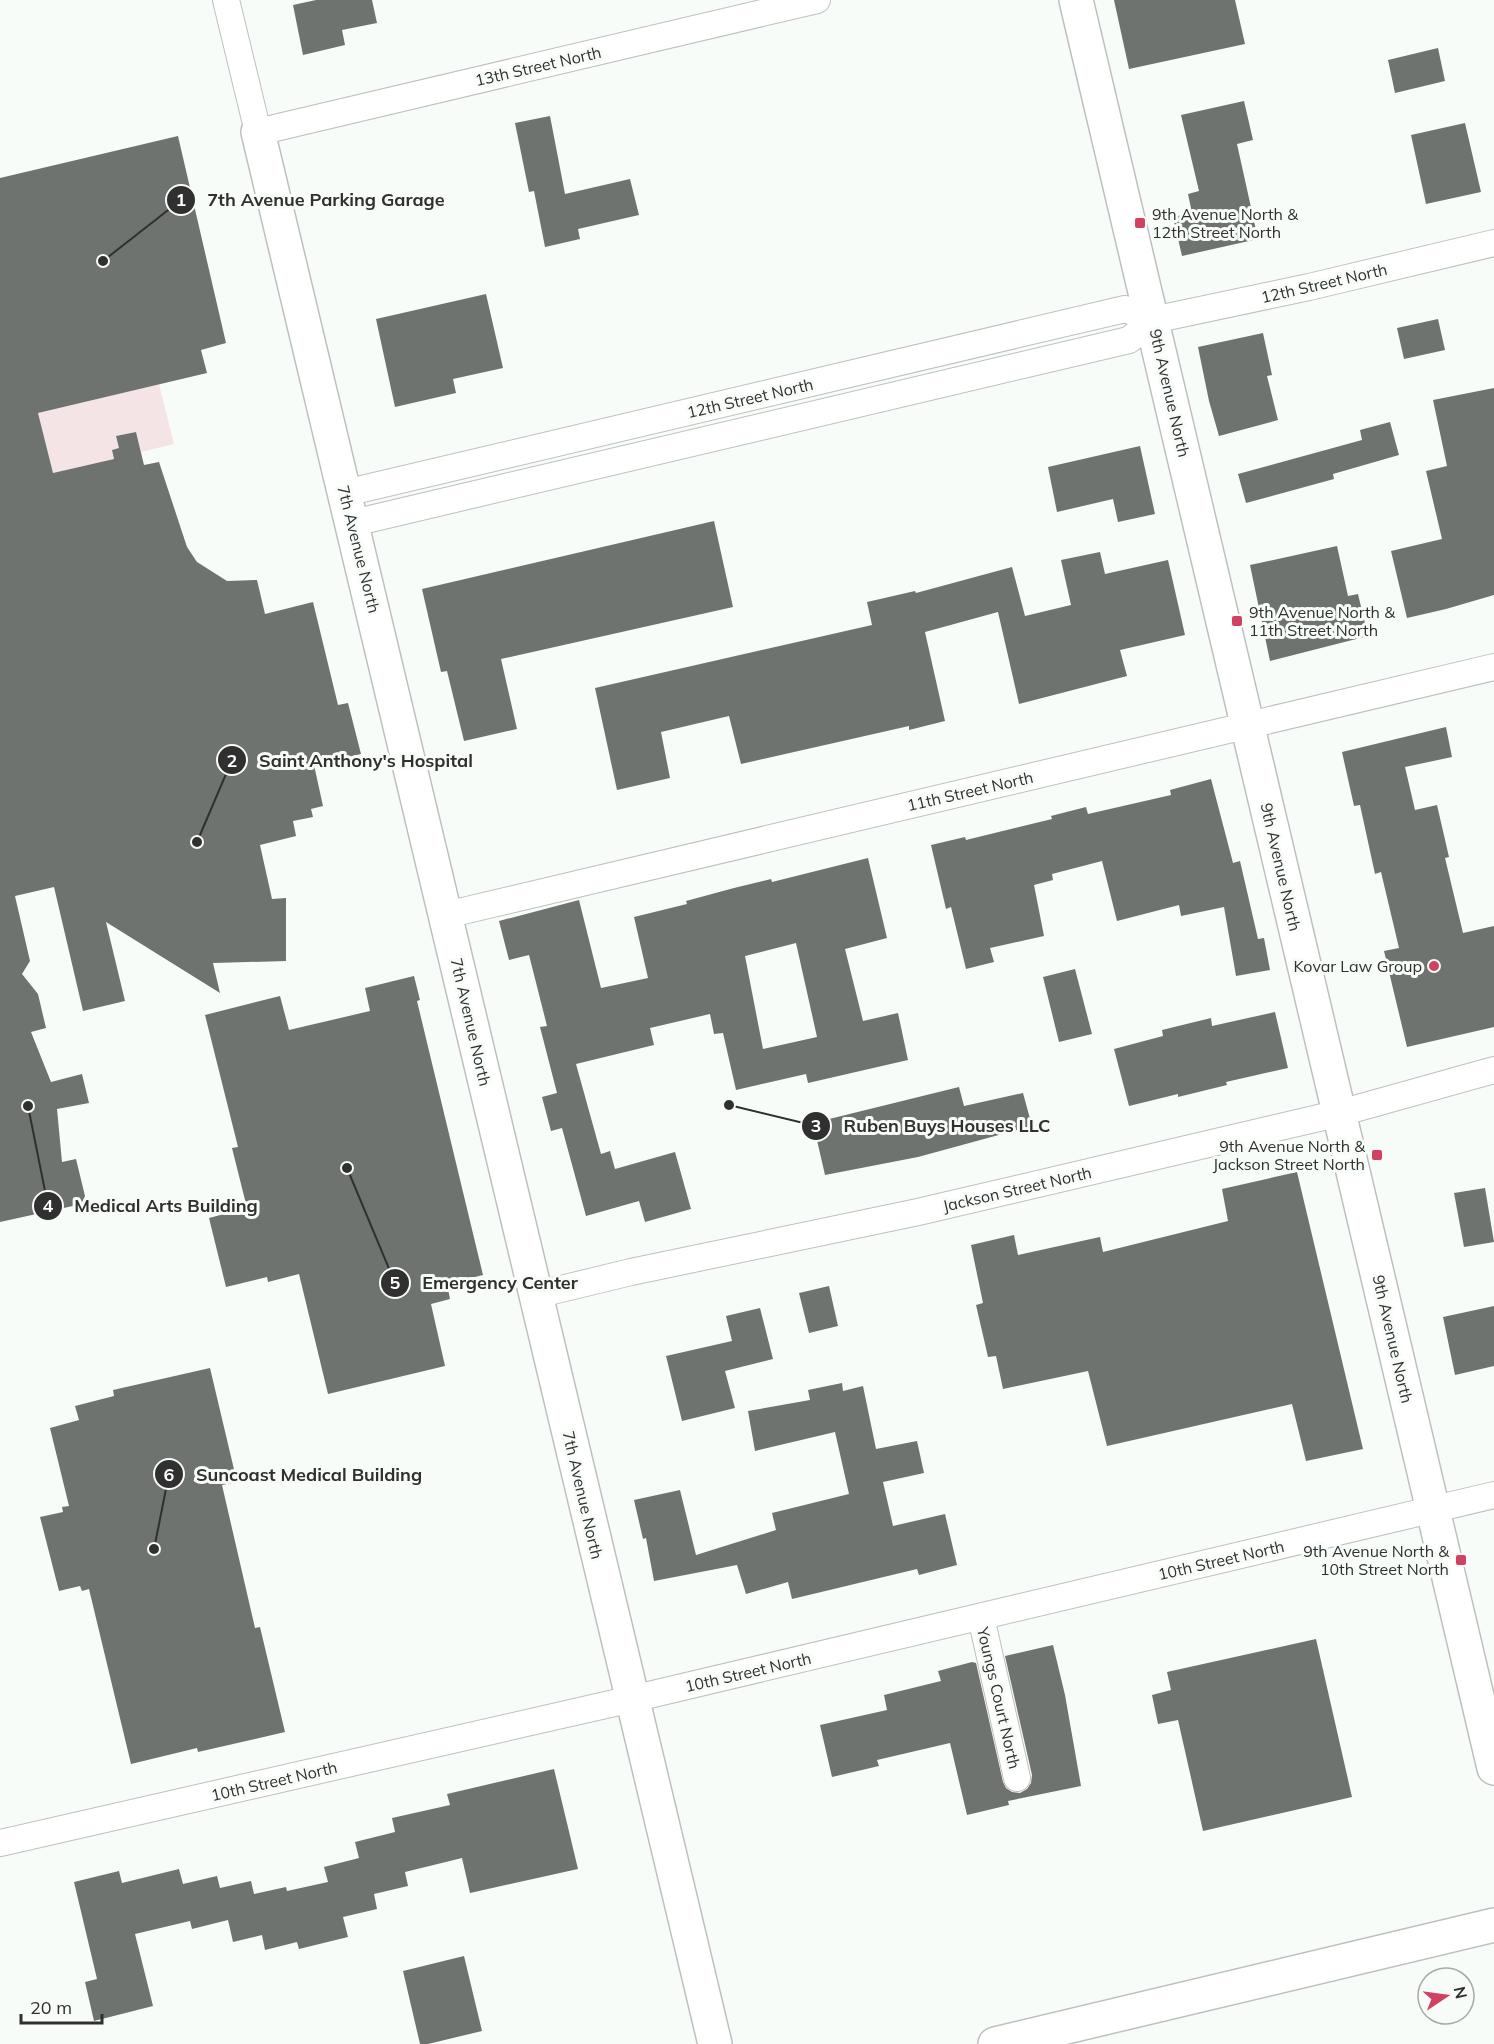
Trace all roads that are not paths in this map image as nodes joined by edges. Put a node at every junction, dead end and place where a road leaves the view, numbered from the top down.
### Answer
1 (226, 0) edge
2 (817, 0) edge
3 (1076, 0) edge
4 (258, 132) junction
5 (1494, 243) edge
6 (1153, 320) junction
7 (349, 508) junction
8 (1494, 668) edge
9 (1248, 726) junction
10 (446, 915) junction
11 (1494, 1070) edge
12 (1340, 1113) junction
13 (536, 1295) junction
14 (1494, 1495) edge
15 (1433, 1510) junction
16 (981, 1617) junction
17 (632, 1699) junction
18 (1494, 1768) edge
19 (1017, 1778) dead end
20 (0, 1843) edge
21 (1494, 1925) edge
22 (715, 2044) edge
23 (994, 2044) edge

1 - 4 street, 7th Avenue North
2 - 4 street, 13th Street North
3 - 6 street, 9th Avenue North
4 - 7 street, 7th Avenue North
5 - 6 street, 12th Street North
6 - 7 street, 12th Street North
6 - 9 street, 9th Avenue North
7 - 10 street, 7th Avenue North
8 - 9 street, 11th Street North
9 - 10 street, 11th Street North
9 - 12 street, 9th Avenue North
10 - 13 street, 7th Avenue North
11 - 12 street, Jackson Street North
12 - 13 street, Jackson Street North
12 - 15 street, 9th Avenue North
13 - 17 street, 7th Avenue North
14 - 15 street, 10th Street North
15 - 16 street, 10th Street North
15 - 18 street, 9th Avenue North
16 - 17 street, 10th Street North
16 - 19 street, Youngs Court North
17 - 20 street, 10th Street North
17 - 22 street, 7th Avenue North
21 - 23 street

